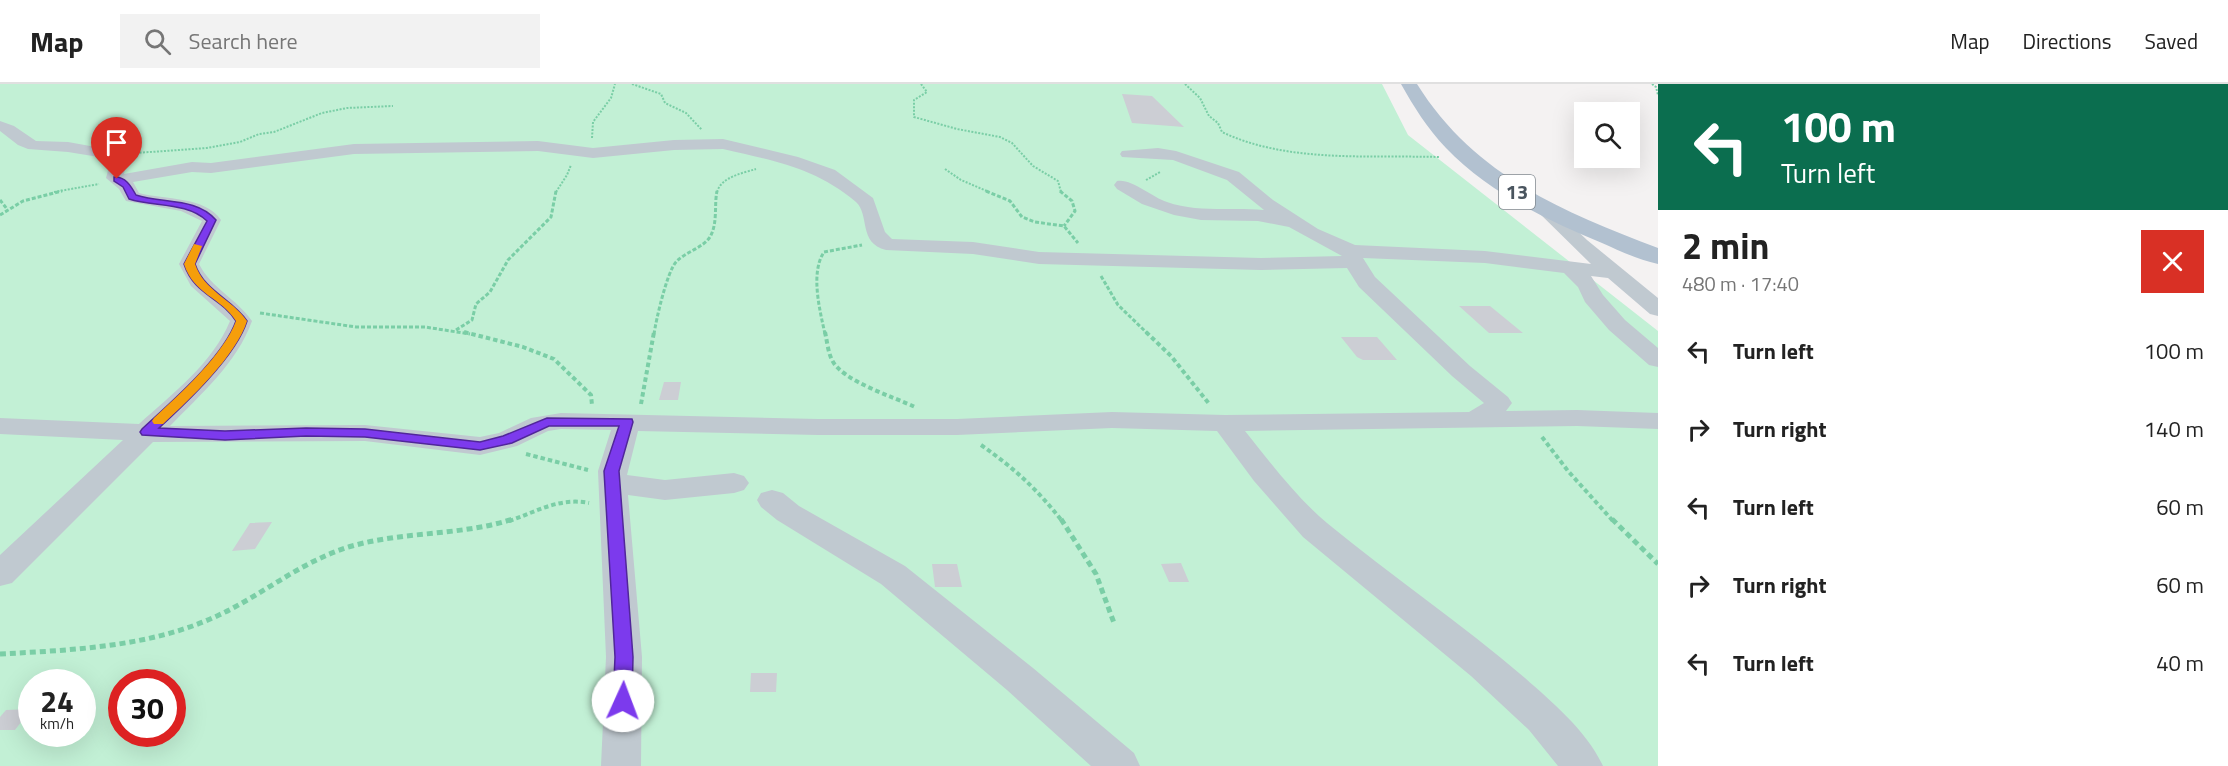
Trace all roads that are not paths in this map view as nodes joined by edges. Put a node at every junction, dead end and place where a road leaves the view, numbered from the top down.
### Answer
1 (1409, 84) edge
2 (0, 126) edge
3 (1128, 154) dead end
4 (117, 179) junction
5 (1123, 185) dead end
6 (1543, 208) junction
7 (1311, 233) junction
8 (1652, 251) edge
9 (1352, 257) junction
10 (1570, 267) junction
11 (1616, 273) junction
12 (1658, 309) edge
13 (1658, 360) edge
14 (1473, 420) junction
15 (1658, 421) edge
16 (632, 422) junction
17 (1225, 423) junction
18 (0, 426) edge
19 (147, 432) junction
20 (734, 483) dead end
21 (613, 493) junction
22 (772, 500) dead end
23 (0, 574) edge
24 (621, 766) edge
25 (1120, 766) edge
26 (1583, 766) edge

1 - 6 main road, 13
2 - 4 street
3 - 7 street
4 - 9 street
4 - 19 street
5 - 7 street
6 - 8 main road, 13
6 - 11 street
7 - 9 street
9 - 10 street
9 - 14 street
10 - 11 street
10 - 13 street
11 - 12 street
14 - 15 street
14 - 17 street
16 - 17 street
16 - 19 street
16 - 21 street
17 - 26 street
18 - 19 street
19 - 23 street
20 - 21 street
21 - 24 street
22 - 25 street

